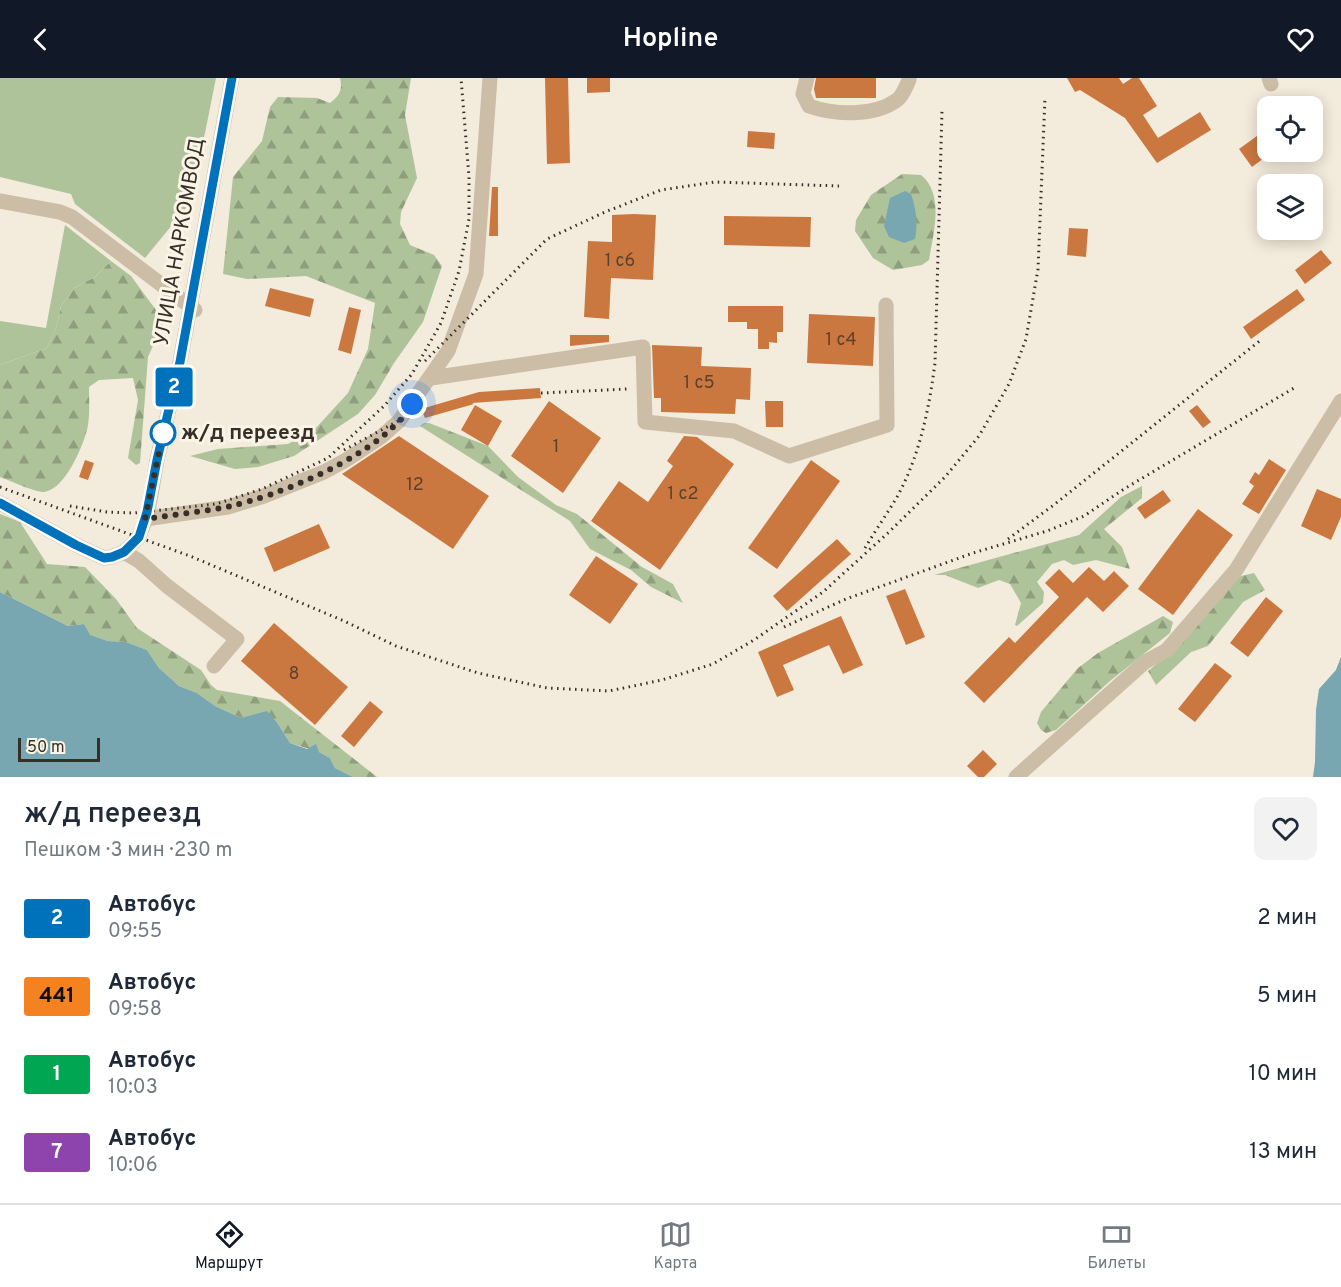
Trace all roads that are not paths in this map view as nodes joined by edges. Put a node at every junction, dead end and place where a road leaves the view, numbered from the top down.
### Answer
1 (232, 78) edge
2 (490, 78) edge
3 (807, 78) edge
4 (909, 78) edge
5 (0, 201) edge
6 (886, 305) dead end
7 (192, 308) junction
8 (430, 378) junction
9 (1341, 401) edge
10 (0, 503) edge
11 (145, 519) junction
12 (124, 552) junction
13 (214, 666) dead end
14 (1016, 777) edge

1 - 7 street, УЛИЦА НАРКОМВОД
2 - 8 street
3 - 4 street
5 - 7 street
6 - 8 street
7 - 11 street, УЛИЦА НАРКОМВОД
8 - 11 street
9 - 14 street
10 - 12 street
11 - 12 street, УЛИЦА НАРКОМВОД
12 - 13 street

